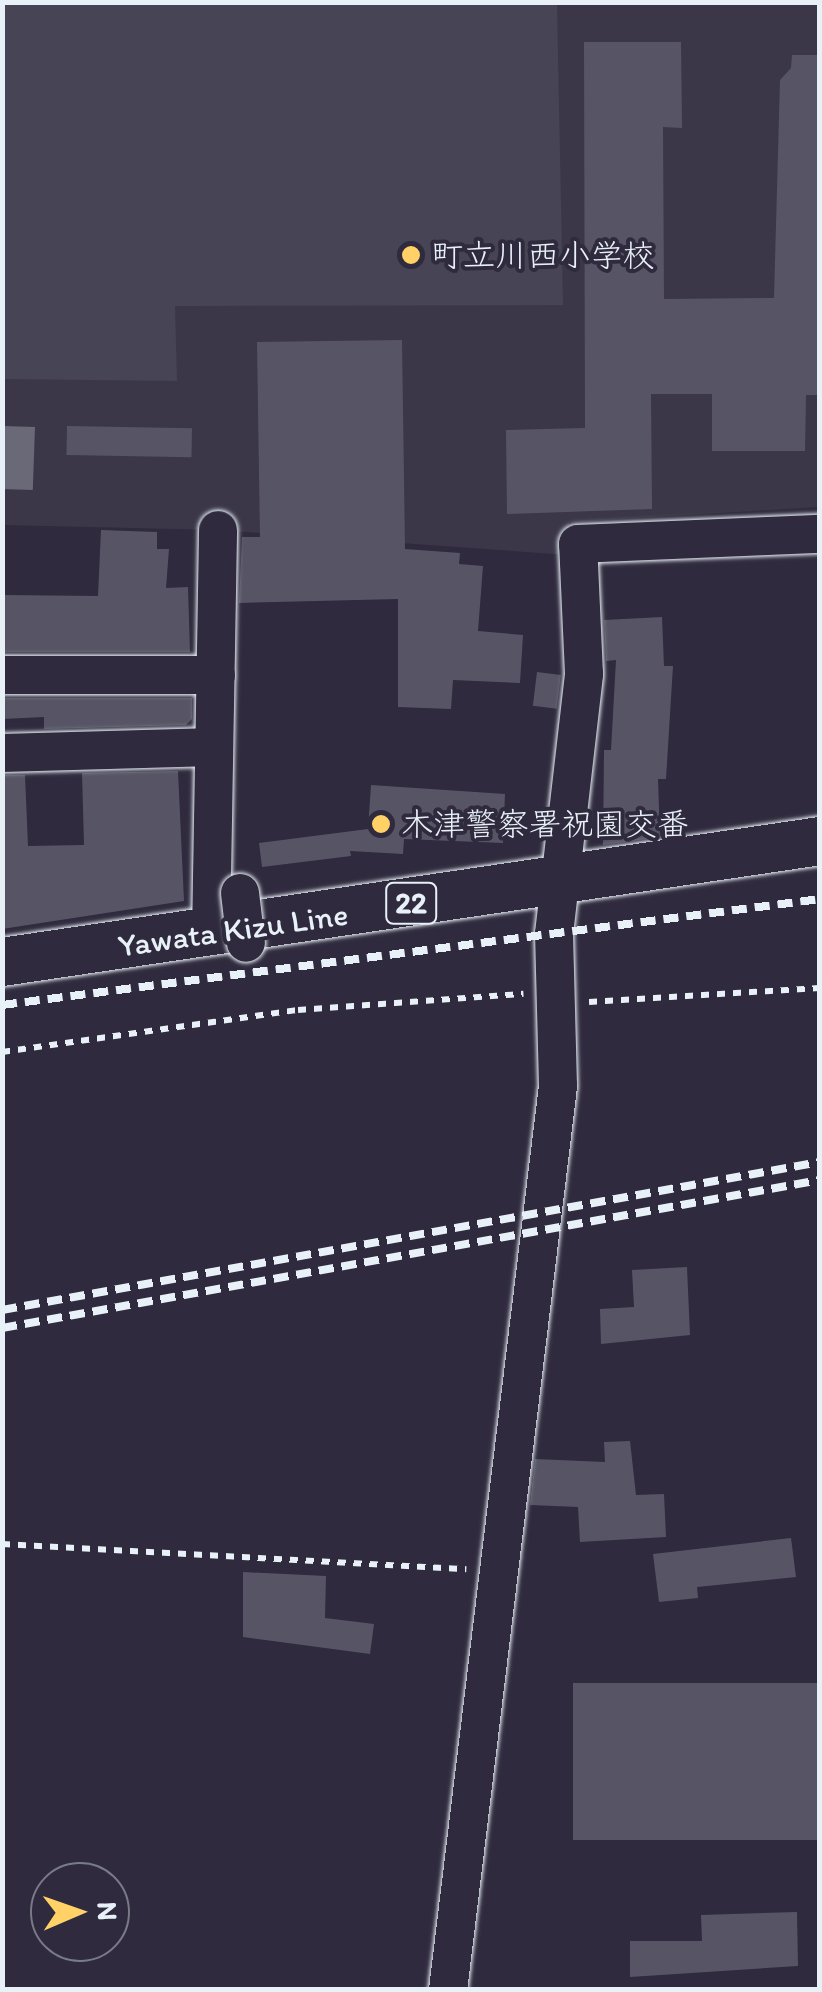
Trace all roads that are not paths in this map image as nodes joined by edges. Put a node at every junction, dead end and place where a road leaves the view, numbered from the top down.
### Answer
1 (218, 530) dead end
2 (820, 534) edge
3 (2, 674) edge
4 (216, 675) junction
5 (214, 747) junction
6 (2, 753) edge
7 (820, 841) edge
8 (560, 875) junction
9 (240, 892) dead end
10 (228, 939) junction
11 (2, 962) edge
12 (448, 1990) edge

1 - 4 street
2 - 8 street
3 - 4 street
4 - 5 street
5 - 6 street
5 - 10 street
7 - 8 main road, Yawata Kizu Line / 22
8 - 10 main road, Yawata Kizu Line / 22
8 - 12 street
9 - 10 street, bridge
10 - 11 main road, Yawata Kizu Line / 22

